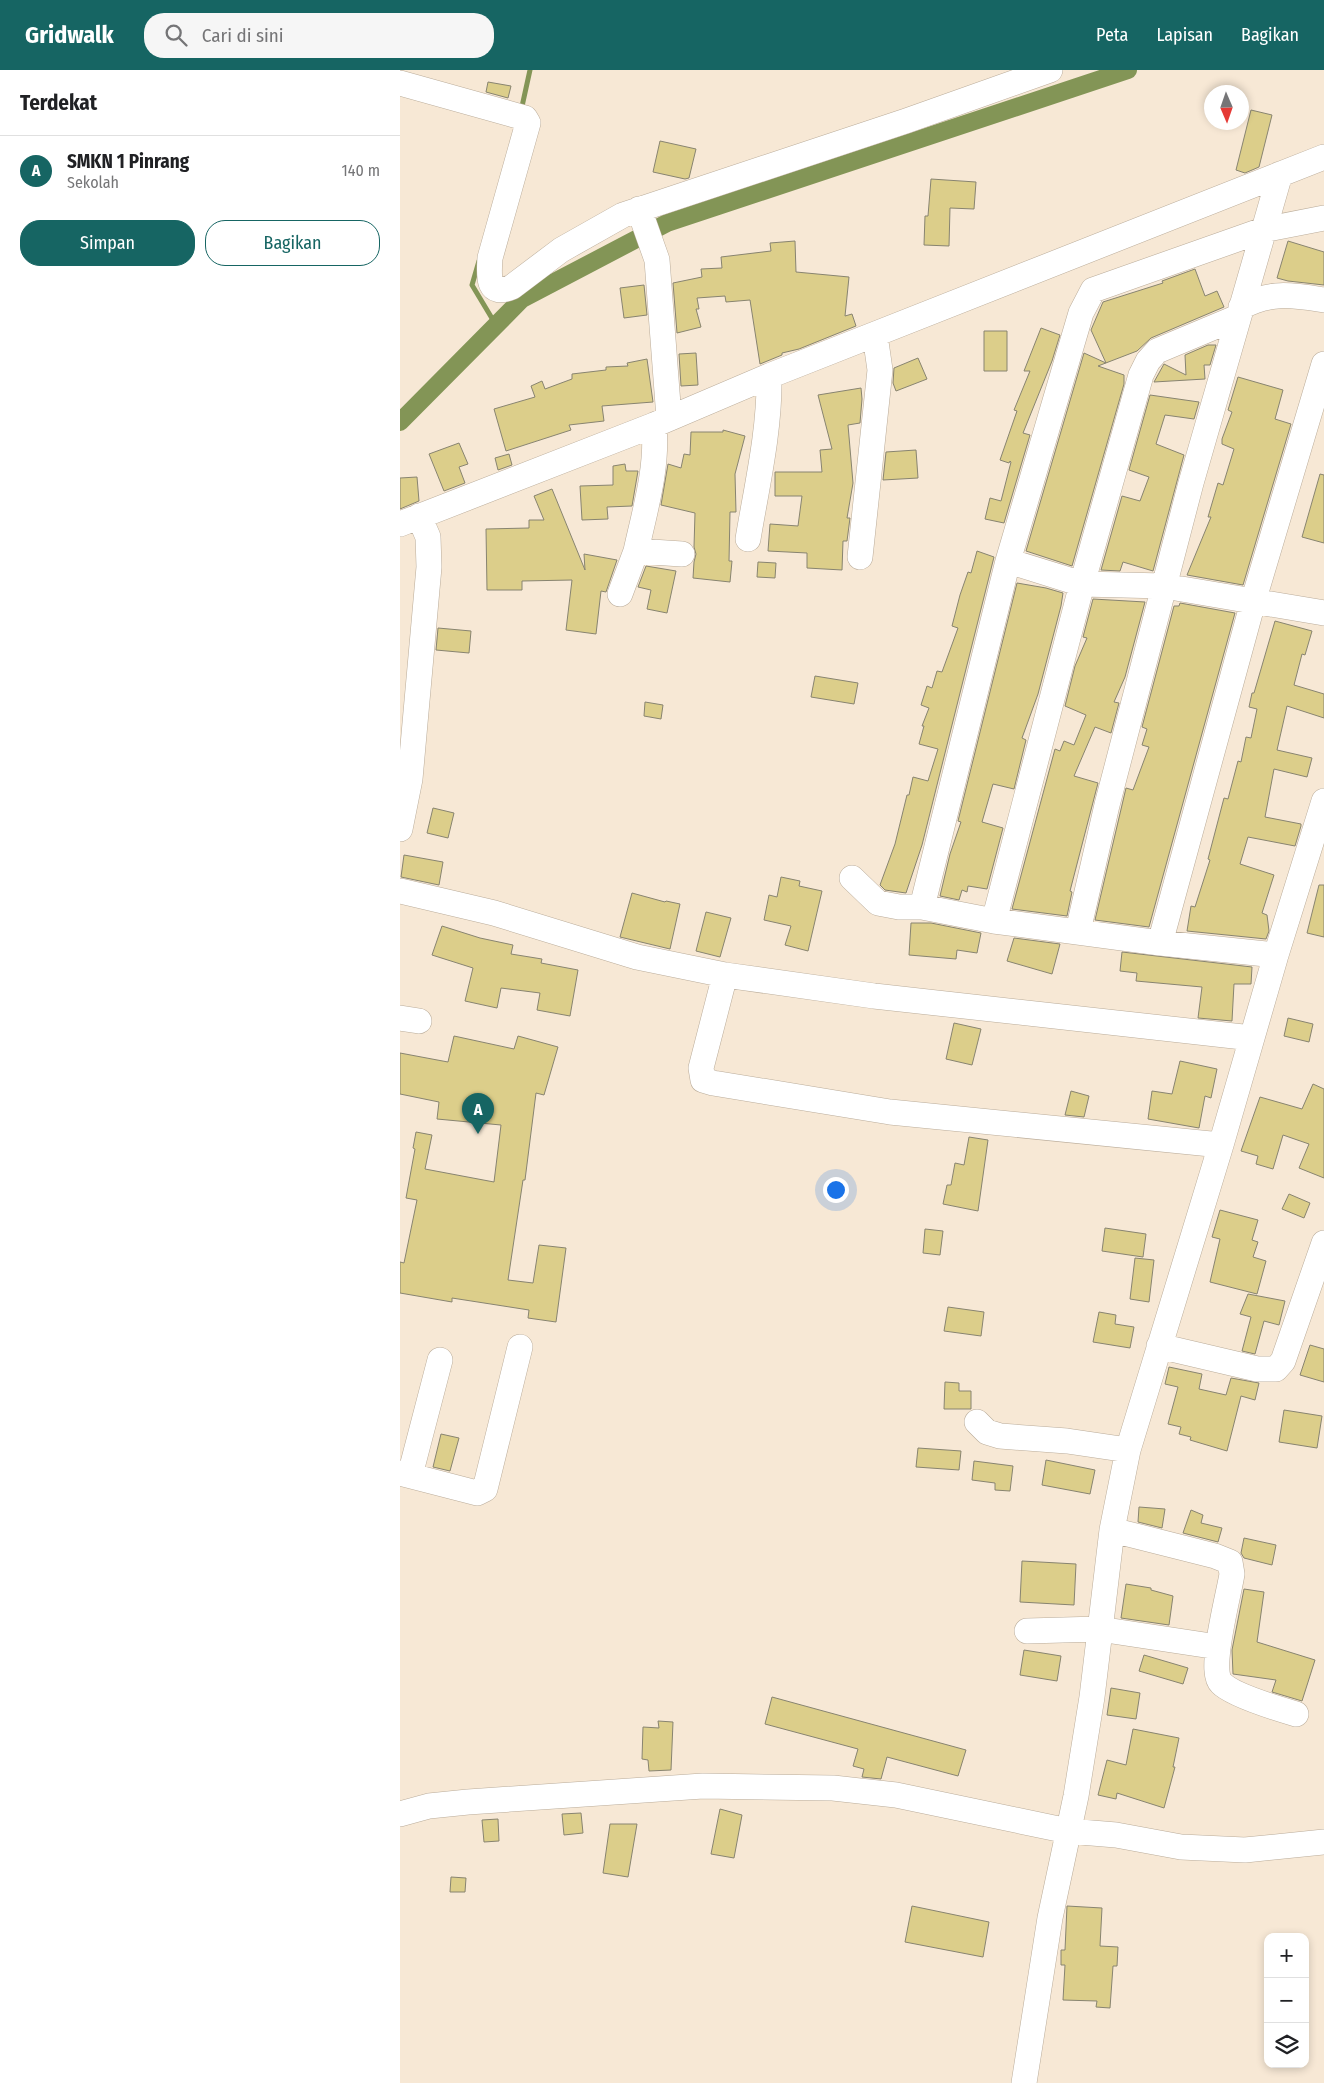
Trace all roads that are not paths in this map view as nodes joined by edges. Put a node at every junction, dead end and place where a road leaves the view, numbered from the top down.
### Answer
1 (1050, 70) edge
2 (400, 83) edge
3 (1324, 157) edge
4 (1280, 174) junction
5 (640, 212) junction
6 (1324, 218) edge
7 (1266, 224) junction
8 (1080, 255) junction
9 (1093, 290) junction
10 (1324, 300) edge
11 (1239, 312) junction
12 (875, 335) junction
13 (1324, 364) edge
14 (769, 376) junction
15 (661, 422) junction
16 (409, 520) edge
17 (748, 538) dead end
18 (636, 551) junction
19 (682, 554) dead end
20 (860, 557) dead end
21 (1008, 562) junction
22 (1082, 584) junction
23 (1164, 586) junction
24 (620, 594) dead end
25 (1253, 602) junction
26 (1324, 614) edge
27 (1324, 801) edge
28 (400, 829) edge
29 (852, 878) dead end
30 (400, 891) edge
31 (922, 907) junction
32 (994, 921) junction
33 (1078, 931) junction
34 (1160, 943) junction
35 (1276, 955) junction
36 (725, 975) junction
37 (1252, 1038) junction
38 (1221, 1144) junction
39 (1324, 1243) edge
40 (1159, 1346) junction
41 (520, 1347) dead end
42 (440, 1360) dead end
43 (977, 1422) dead end
44 (1128, 1450) junction
45 (405, 1474) edge
46 (1112, 1530) junction
47 (1099, 1629) junction
48 (1027, 1631) dead end
49 (1218, 1647) junction
50 (1296, 1714) dead end
51 (400, 1814) edge
52 (1068, 1832) junction
53 (1324, 1842) edge
54 (1024, 2083) edge

1 - 5 street
2 - 5 street
3 - 4 street
4 - 7 street
4 - 8 street
5 - 15 street
6 - 7 street
7 - 9 street
7 - 11 street
8 - 9 street
8 - 12 street
9 - 21 street
10 - 11 street
11 - 22 street
11 - 23 street
12 - 14 street
12 - 20 street
13 - 25 street
14 - 15 street
14 - 17 street
15 - 16 street
15 - 18 street
16 - 28 street
18 - 19 street
18 - 24 street
21 - 22 street
21 - 31 street
22 - 23 street
22 - 32 street
23 - 25 street
23 - 33 street
25 - 26 street
25 - 34 street
27 - 35 street
29 - 31 street
30 - 36 street
31 - 32 street
32 - 33 street
33 - 34 street
34 - 35 street
35 - 37 street
36 - 37 street
36 - 38 street
37 - 38 street
38 - 40 street
39 - 40 street
40 - 44 street
41 - 45 street
42 - 45 street
43 - 44 street
44 - 46 street
46 - 47 street
46 - 49 street
47 - 48 street
47 - 49 street
47 - 52 street
49 - 50 street
51 - 52 street
52 - 53 street
52 - 54 street

